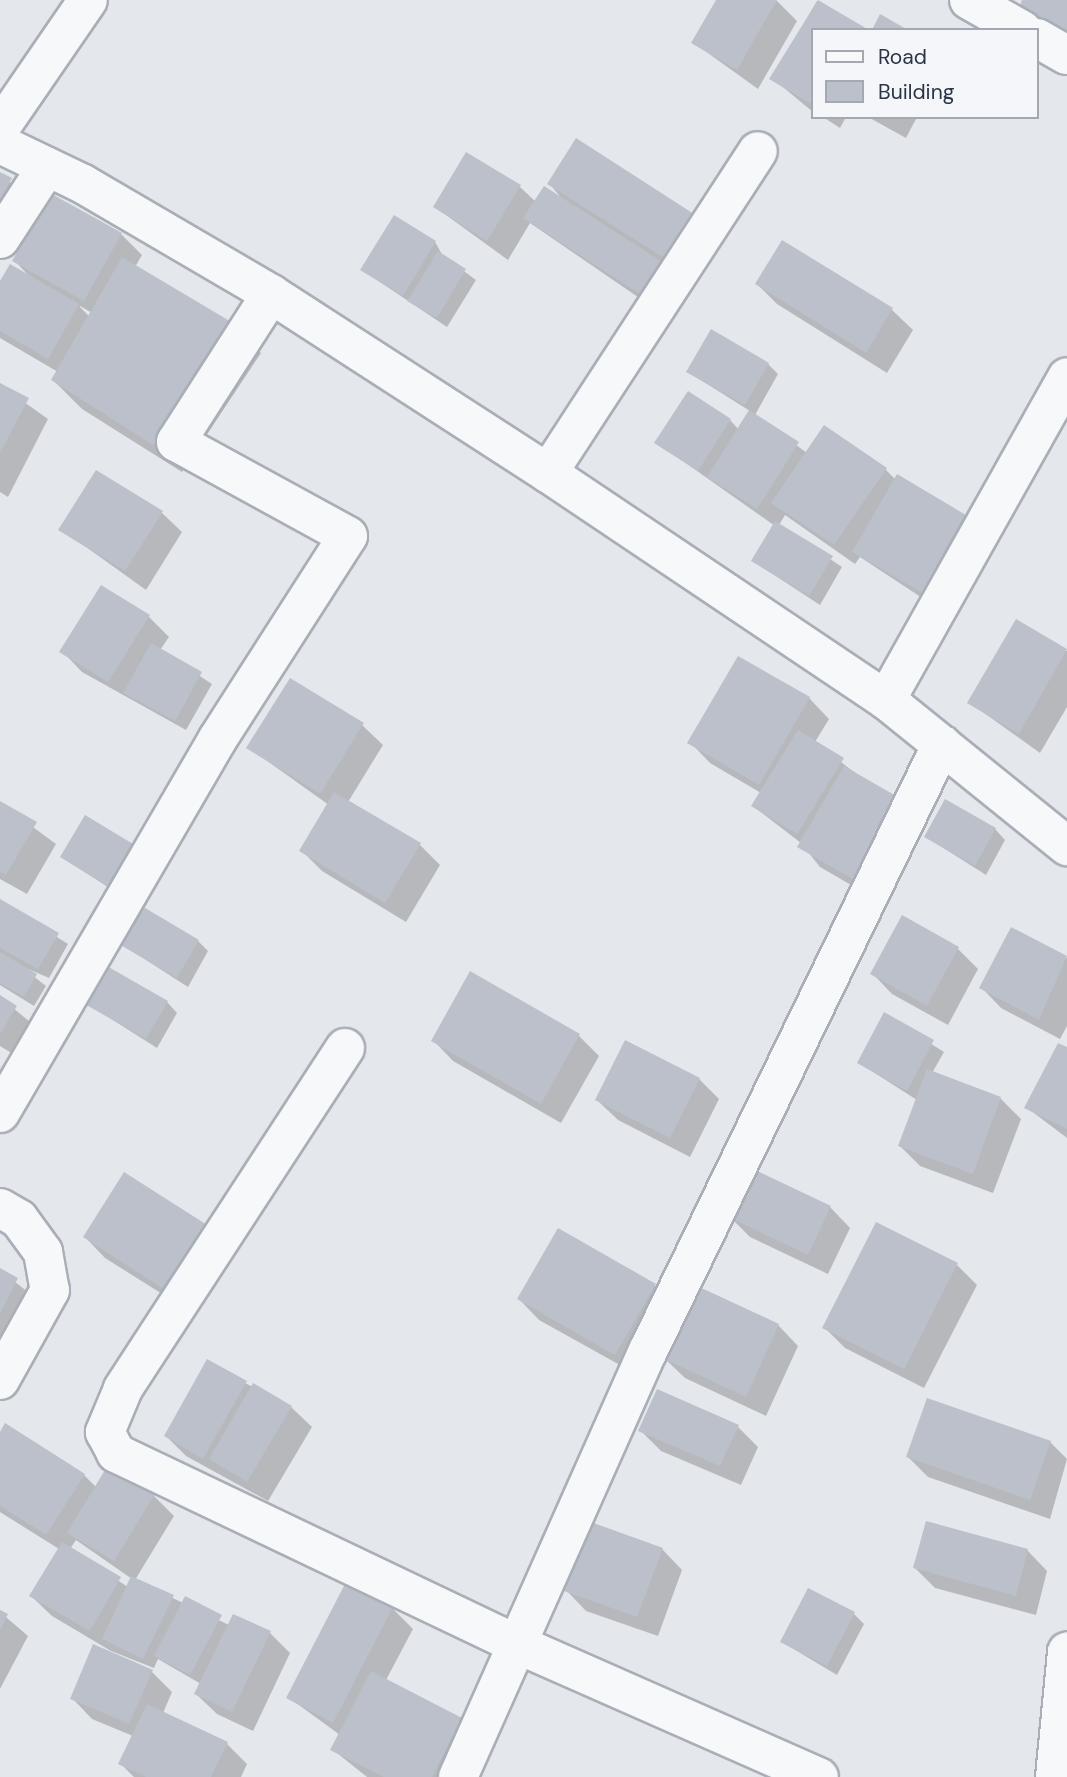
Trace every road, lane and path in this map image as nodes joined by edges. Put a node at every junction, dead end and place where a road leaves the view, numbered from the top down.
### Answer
1 (88, 0) edge
2 (969, 0) edge
3 (1018, 28) edge
4 (1039, 39) edge
5 (1067, 55) edge
6 (0, 128) edge
7 (0, 144) edge
8 (758, 151) dead end
9 (47, 167) junction
10 (0, 239) edge
11 (271, 294) junction
12 (1067, 377) edge
13 (548, 473) junction
14 (886, 701) junction
15 (942, 744) junction
16 (1067, 846) edge
17 (345, 1048) dead end
18 (0, 1113) edge
19 (0, 1208) edge
20 (0, 1380) edge
21 (517, 1644) junction
22 (1067, 1652) edge
23 (458, 1777) edge
24 (819, 1777) edge
25 (1055, 1777) edge

1 - 6 street
2 - 3 street
4 - 5 street
7 - 9 street
8 - 13 street
9 - 10 street
9 - 11 street
11 - 13 street
11 - 18 street
12 - 14 street
13 - 14 street
14 - 15 street
15 - 16 street
15 - 21 street
17 - 21 street
19 - 20 street
21 - 23 street
21 - 24 street
22 - 25 street

